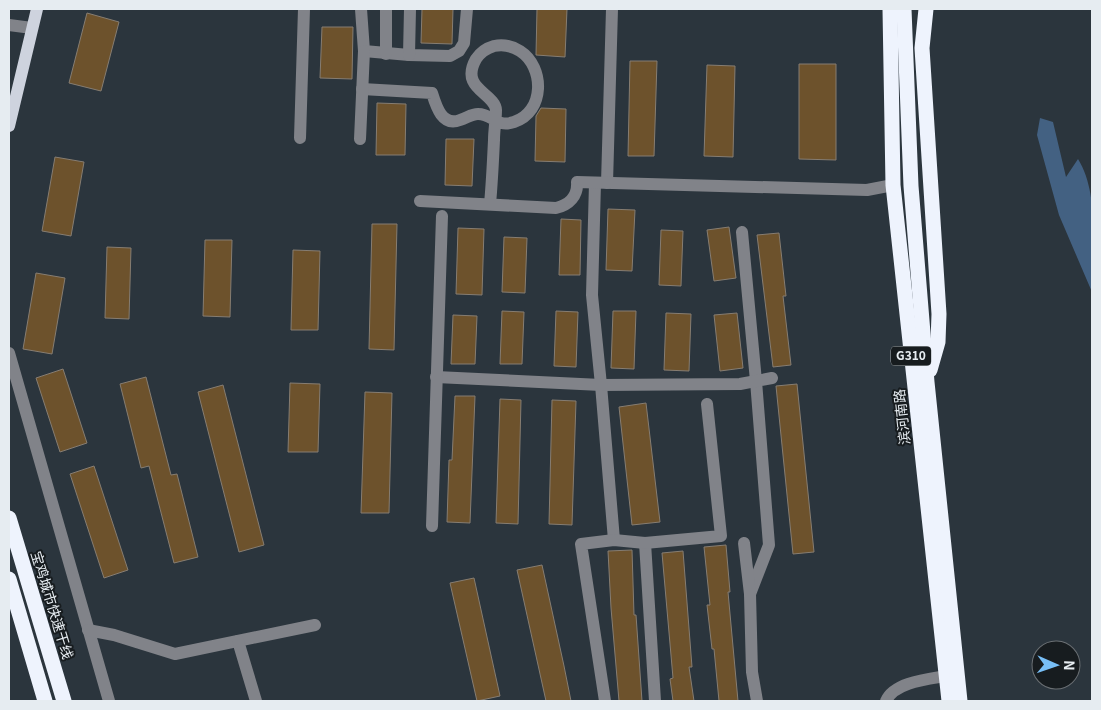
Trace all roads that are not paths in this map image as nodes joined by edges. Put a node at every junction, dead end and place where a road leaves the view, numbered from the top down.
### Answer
1 (37, 9) edge
2 (304, 9) edge
3 (361, 9) edge
4 (386, 9) edge
5 (410, 9) edge
6 (467, 9) edge
7 (612, 9) edge
8 (890, 9) edge
9 (904, 9) edge
10 (926, 9) edge
11 (9, 25) edge
12 (32, 28) junction
13 (364, 51) junction
14 (386, 54) junction
15 (409, 55) junction
16 (362, 89) junction
17 (495, 122) junction
18 (9, 126) edge
19 (300, 138) dead end
20 (360, 139) dead end
21 (601, 183) junction
22 (894, 185) junction
23 (420, 201) dead end
24 (490, 204) junction
25 (442, 216) dead end
26 (742, 232) dead end
27 (9, 353) edge
28 (436, 377) junction
29 (772, 378) dead end
30 (756, 380) junction
31 (927, 382) junction
32 (602, 385) junction
33 (707, 404) dead end
34 (9, 518) edge
35 (432, 526) dead end
36 (614, 540) junction
37 (744, 542) dead end
38 (645, 543) junction
39 (9, 579) edge
40 (750, 594) junction
41 (315, 625) dead end
42 (88, 630) junction
43 (238, 641) junction
44 (946, 676) junction
45 (45, 701) edge
46 (64, 701) edge
47 (108, 701) edge
48 (256, 701) edge
49 (605, 701) edge
50 (655, 701) edge
51 (757, 701) edge
52 (886, 701) edge
53 (949, 701) edge
54 (960, 701) edge

1 - 12 main road
2 - 19 street
3 - 13 street
4 - 14 street
5 - 15 street
6 - 15 street
7 - 21 street
8 - 22 highway, 滨河南路 / G310
9 - 31 highway, 滨河南路 / G310
10 - 31 highway
11 - 12 street
12 - 18 main road
13 - 14 street
13 - 16 street
14 - 15 street
16 - 17 street
16 - 20 street
17 - 17 street
17 - 24 street
21 - 22 street
21 - 24 street
21 - 32 street
22 - 44 highway, 滨河南路 / G310
23 - 24 street
25 - 28 street
26 - 30 street
27 - 42 street
28 - 32 street
28 - 35 street
29 - 30 street
30 - 32 street
30 - 40 street
31 - 54 highway, 滨河南路 / G310
32 - 36 street
33 - 38 street
34 - 46 highway, 宝鸡城市快速干线
36 - 38 street
36 - 49 street
37 - 40 street
38 - 50 street
39 - 45 highway
40 - 51 street
41 - 43 street
42 - 43 street
42 - 47 street
43 - 48 street
44 - 52 street
44 - 53 highway, 滨河南路 / G310

